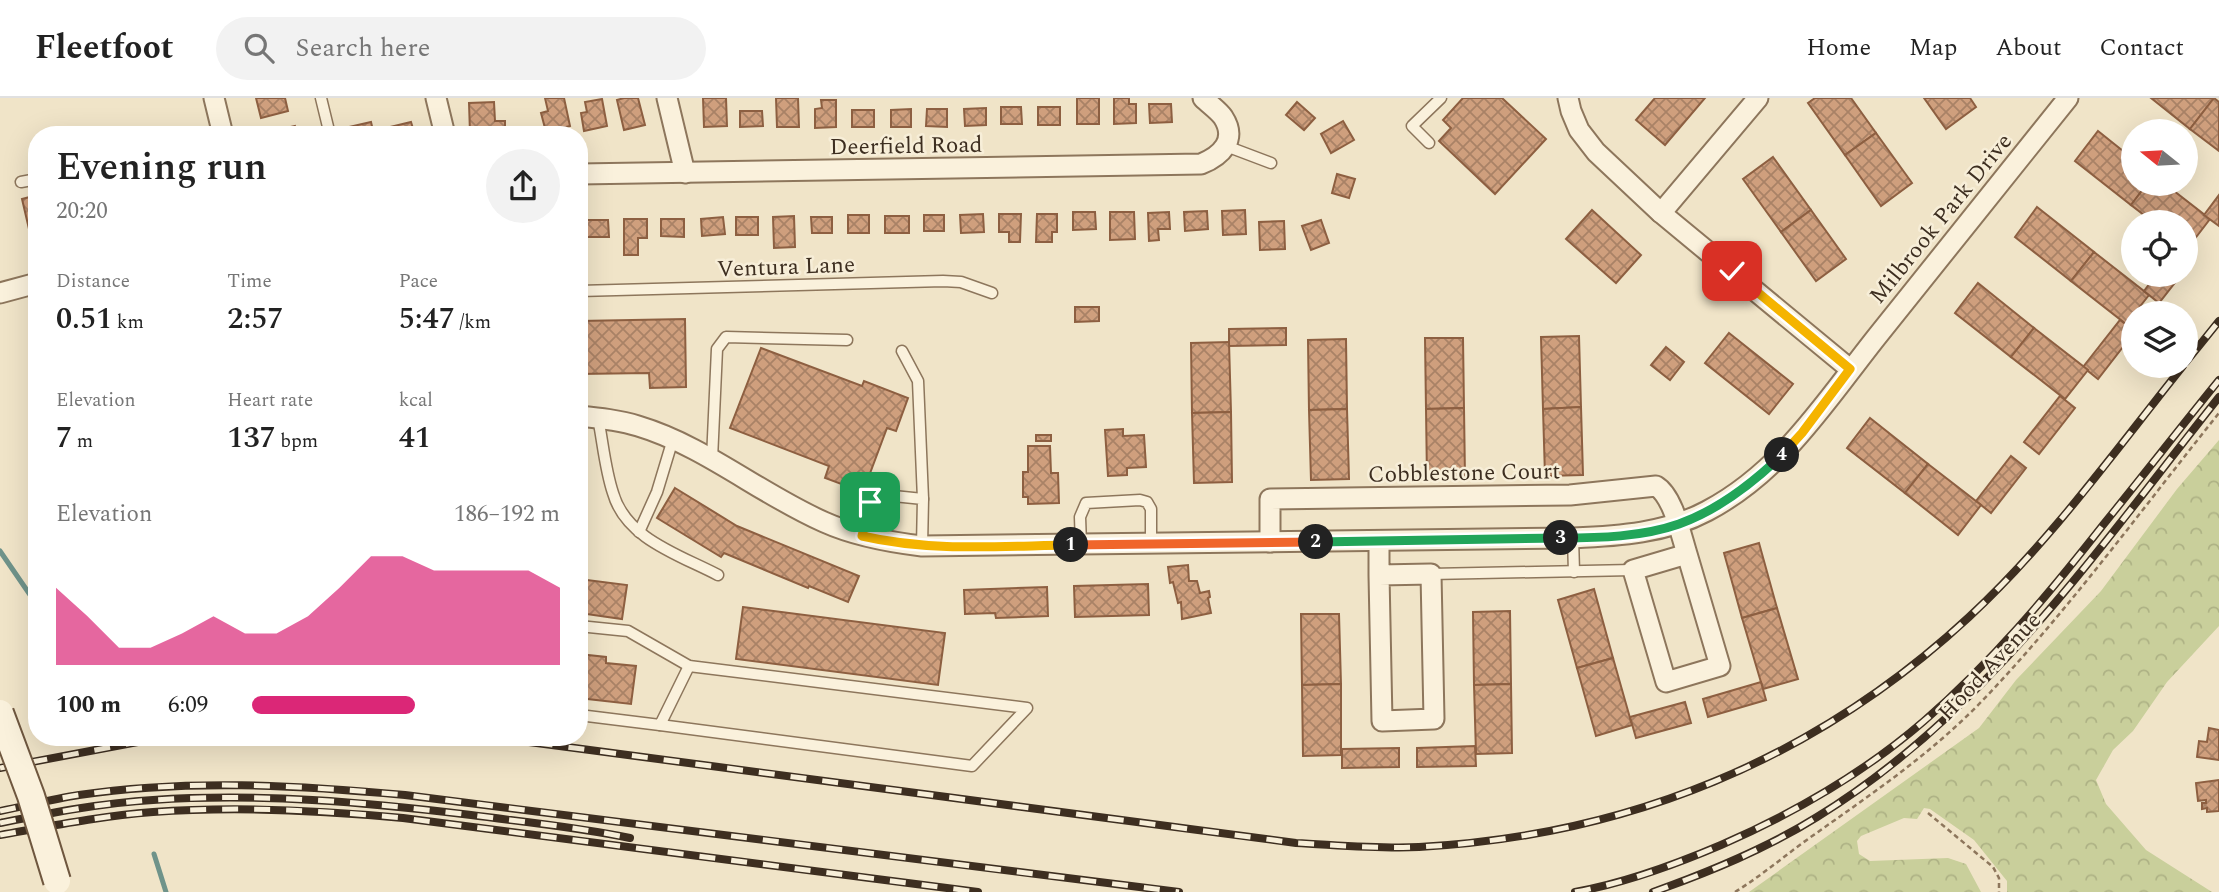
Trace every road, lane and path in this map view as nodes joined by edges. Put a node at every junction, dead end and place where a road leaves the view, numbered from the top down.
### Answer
1 (214, 98) edge
2 (321, 98) edge
3 (436, 98) edge
4 (667, 98) edge
5 (1203, 98) edge
6 (1441, 98) edge
7 (1568, 98) edge
8 (1758, 98) edge
9 (2068, 98) edge
10 (221, 126) edge
11 (328, 126) edge
12 (443, 126) edge
13 (1429, 143) dead end
14 (1226, 146) junction
15 (1271, 163) dead end
16 (685, 173) junction
17 (588, 174) edge
18 (28, 181) edge
19 (21, 182) dead end
20 (1661, 213) junction
21 (28, 285) edge
22 (588, 291) edge
23 (0, 293) edge
24 (992, 293) dead end
25 (847, 340) dead end
26 (902, 351) dead end
27 (1850, 369) junction
28 (2219, 413) edge
29 (589, 417) edge
30 (673, 439) junction
31 (712, 459) junction
32 (923, 499) junction
33 (1678, 524) junction
34 (639, 531) junction
35 (862, 536) junction
36 (1573, 538) junction
37 (1378, 541) junction
38 (1270, 542) junction
39 (1151, 544) junction
40 (1082, 545) junction
41 (922, 546) junction
42 (1687, 554) junction
43 (1633, 570) junction
44 (1574, 572) junction
45 (1431, 573) junction
46 (718, 575) dead end
47 (1379, 575) junction
48 (588, 627) edge
49 (689, 666) junction
50 (0, 713) edge
51 (588, 716) edge
52 (660, 724) junction
53 (1928, 813) dead end
54 (57, 881) dead end
55 (1735, 892) edge
56 (1999, 892) edge

1 - 10 street
2 - 11 lane
3 - 12 street
4 - 16 street
5 - 14 street
6 - 13 lane
7 - 20 street
8 - 20 street
9 - 27 street, Milbrook Park Drive
14 - 15 lane
14 - 16 street, Deerfield Road
16 - 17 street, Deerfield Road
18 - 19 lane
20 - 27 street
21 - 23 street
22 - 24 lane, Ventura Lane
25 - 31 lane
26 - 32 lane
27 - 33 street, Milbrook Park Drive
28 - 55 path, Hood Avenue
29 - 30 street, Milbrook Park Drive
29 - 34 lane
30 - 31 street, Milbrook Park Drive
30 - 34 lane
31 - 35 street, Milbrook Park Drive
32 - 35 lane
32 - 41 lane
33 - 36 street, Milbrook Park Drive
33 - 38 street, Cobblestone Court
33 - 42 street
34 - 46 lane
35 - 41 street, Milbrook Park Drive
36 - 37 street, Milbrook Park Drive
36 - 44 lane
37 - 38 street, Milbrook Park Drive
37 - 47 street
38 - 39 street, Milbrook Park Drive
39 - 40 street, Milbrook Park Drive
39 - 40 lane
40 - 41 street, Milbrook Park Drive
42 - 43 street
42 - 43 street
43 - 44 lane
44 - 45 lane
45 - 47 street
45 - 47 street
48 - 49 lane
49 - 52 lane
49 - 52 lane
50 - 54 main road, bridge
51 - 52 lane
53 - 56 path

